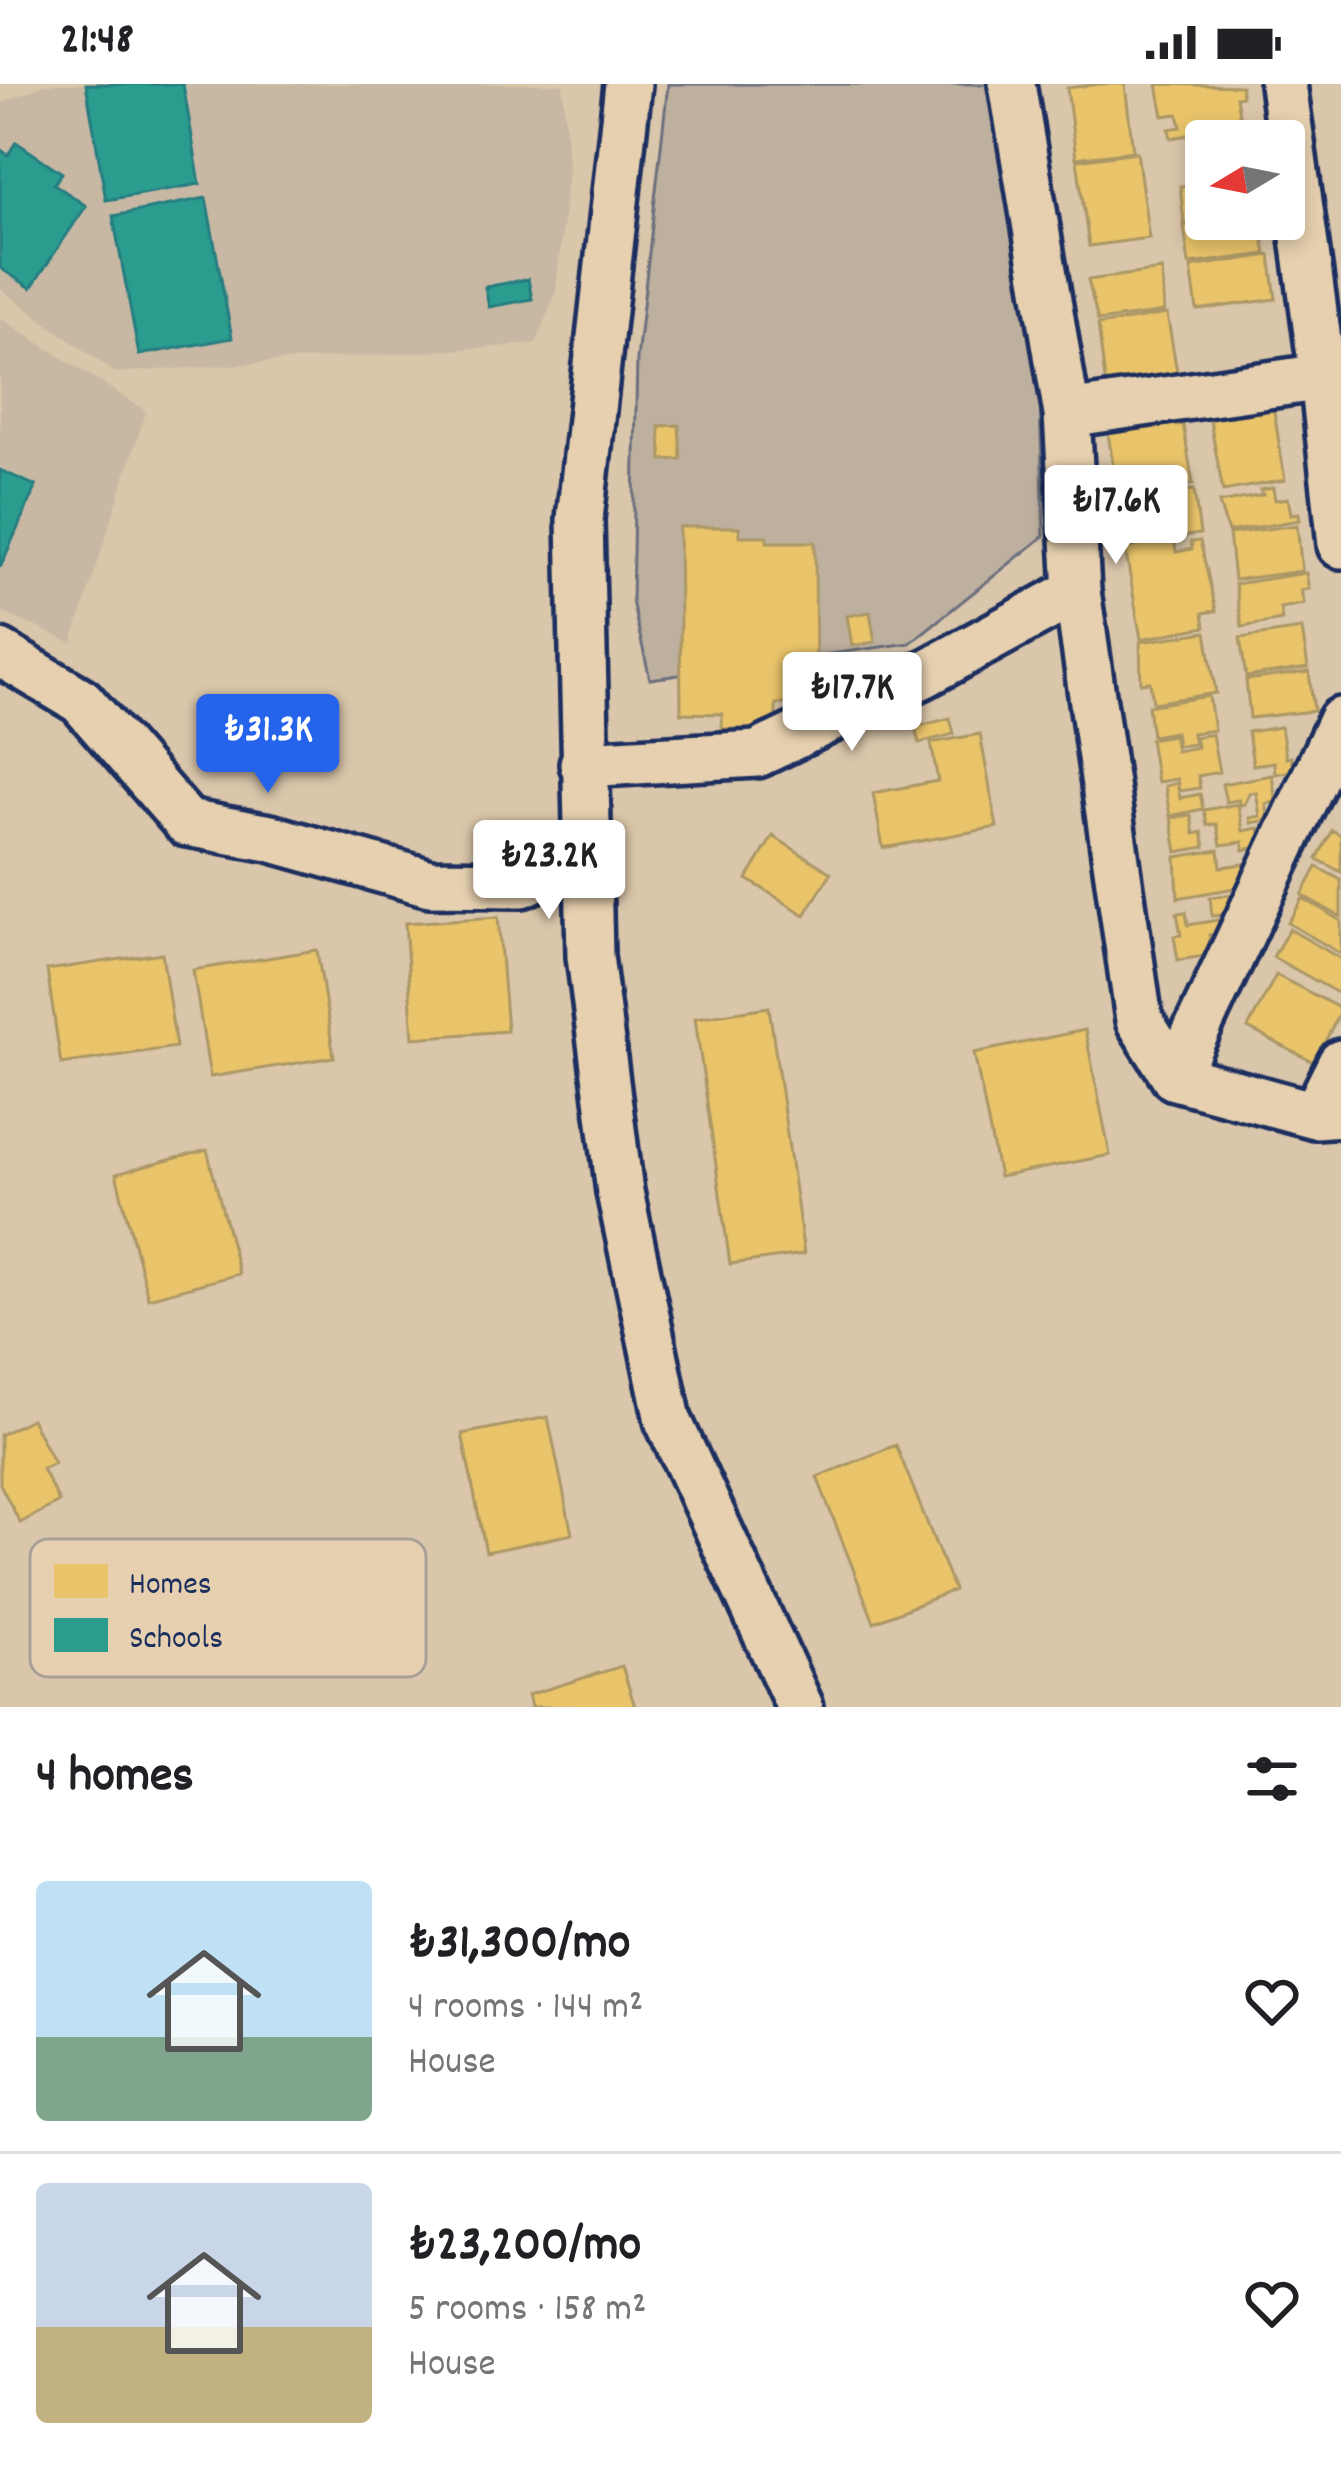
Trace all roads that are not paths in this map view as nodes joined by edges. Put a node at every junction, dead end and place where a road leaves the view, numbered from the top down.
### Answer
1 (628, 84) edge
2 (1283, 84) edge
3 (1020, 86) edge
4 (1332, 378) edge
5 (1067, 415) junction
6 (1341, 545) edge
7 (1077, 591) junction
8 (0, 653) edge
9 (1341, 721) edge
10 (583, 764) junction
11 (586, 854) junction
12 (1341, 1063) edge
13 (1175, 1077) junction
14 (1328, 1114) edge
15 (800, 1707) edge

1 - 10 street
2 - 4 street
3 - 5 street
4 - 5 street
4 - 6 street
5 - 7 street
7 - 10 street
7 - 13 street
8 - 11 street
9 - 13 street
10 - 11 street
11 - 15 street
12 - 14 street
13 - 14 street

